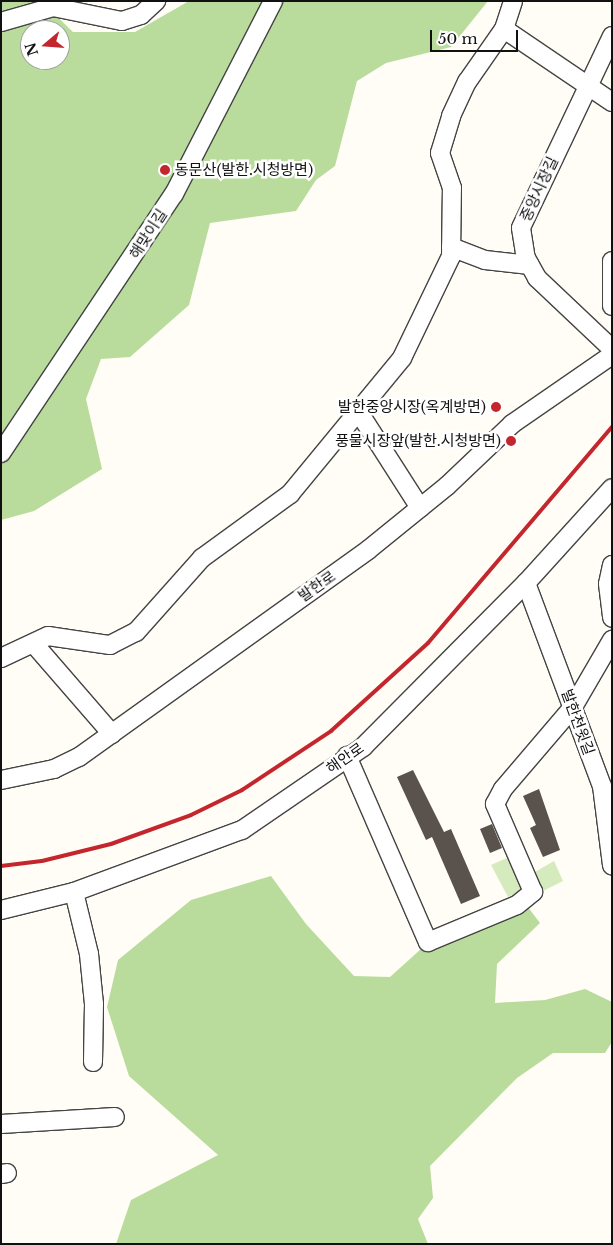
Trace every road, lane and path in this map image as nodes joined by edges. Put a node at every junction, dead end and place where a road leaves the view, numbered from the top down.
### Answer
1 (156, 1) edge
2 (273, 1) edge
3 (513, 1) edge
4 (1, 22) edge
5 (504, 29) junction
6 (612, 36) edge
7 (588, 86) junction
8 (612, 102) edge
9 (451, 247) junction
10 (612, 261) edge
11 (530, 265) junction
12 (612, 306) edge
13 (612, 349) edge
14 (612, 355) edge
15 (358, 411) junction
16 (1, 454) edge
17 (612, 488) edge
18 (420, 508) junction
19 (612, 565) edge
20 (526, 583) junction
21 (612, 618) edge
22 (612, 640) edge
23 (34, 644) junction
24 (1, 658) edge
25 (573, 707) junction
26 (112, 734) junction
27 (347, 756) junction
28 (1, 780) edge
29 (612, 865) edge
30 (74, 892) junction
31 (1, 910) edge
32 (93, 1062) dead end
33 (115, 1117) dead end
34 (1, 1124) edge

1 - 4 street
2 - 16 street, 해맞이길
3 - 5 street
5 - 7 street
5 - 9 street
6 - 7 street, 중앙시장길
7 - 8 street
7 - 11 street, 중앙시장길
9 - 11 street
9 - 15 street
10 - 12 street
11 - 13 street, 중앙시장길
14 - 18 street, 발한로
15 - 18 street
15 - 23 street
17 - 20 street, 해안로
18 - 26 street, 발한로
19 - 21 street
20 - 25 street, 발한천윗길
20 - 27 street, 해안로
22 - 25 street
23 - 24 street
23 - 26 street
25 - 27 street
25 - 29 street, 발한천윗길
26 - 28 street, 발한로
27 - 30 street, 해안로
30 - 31 street, 해안로
30 - 32 street
33 - 34 street

